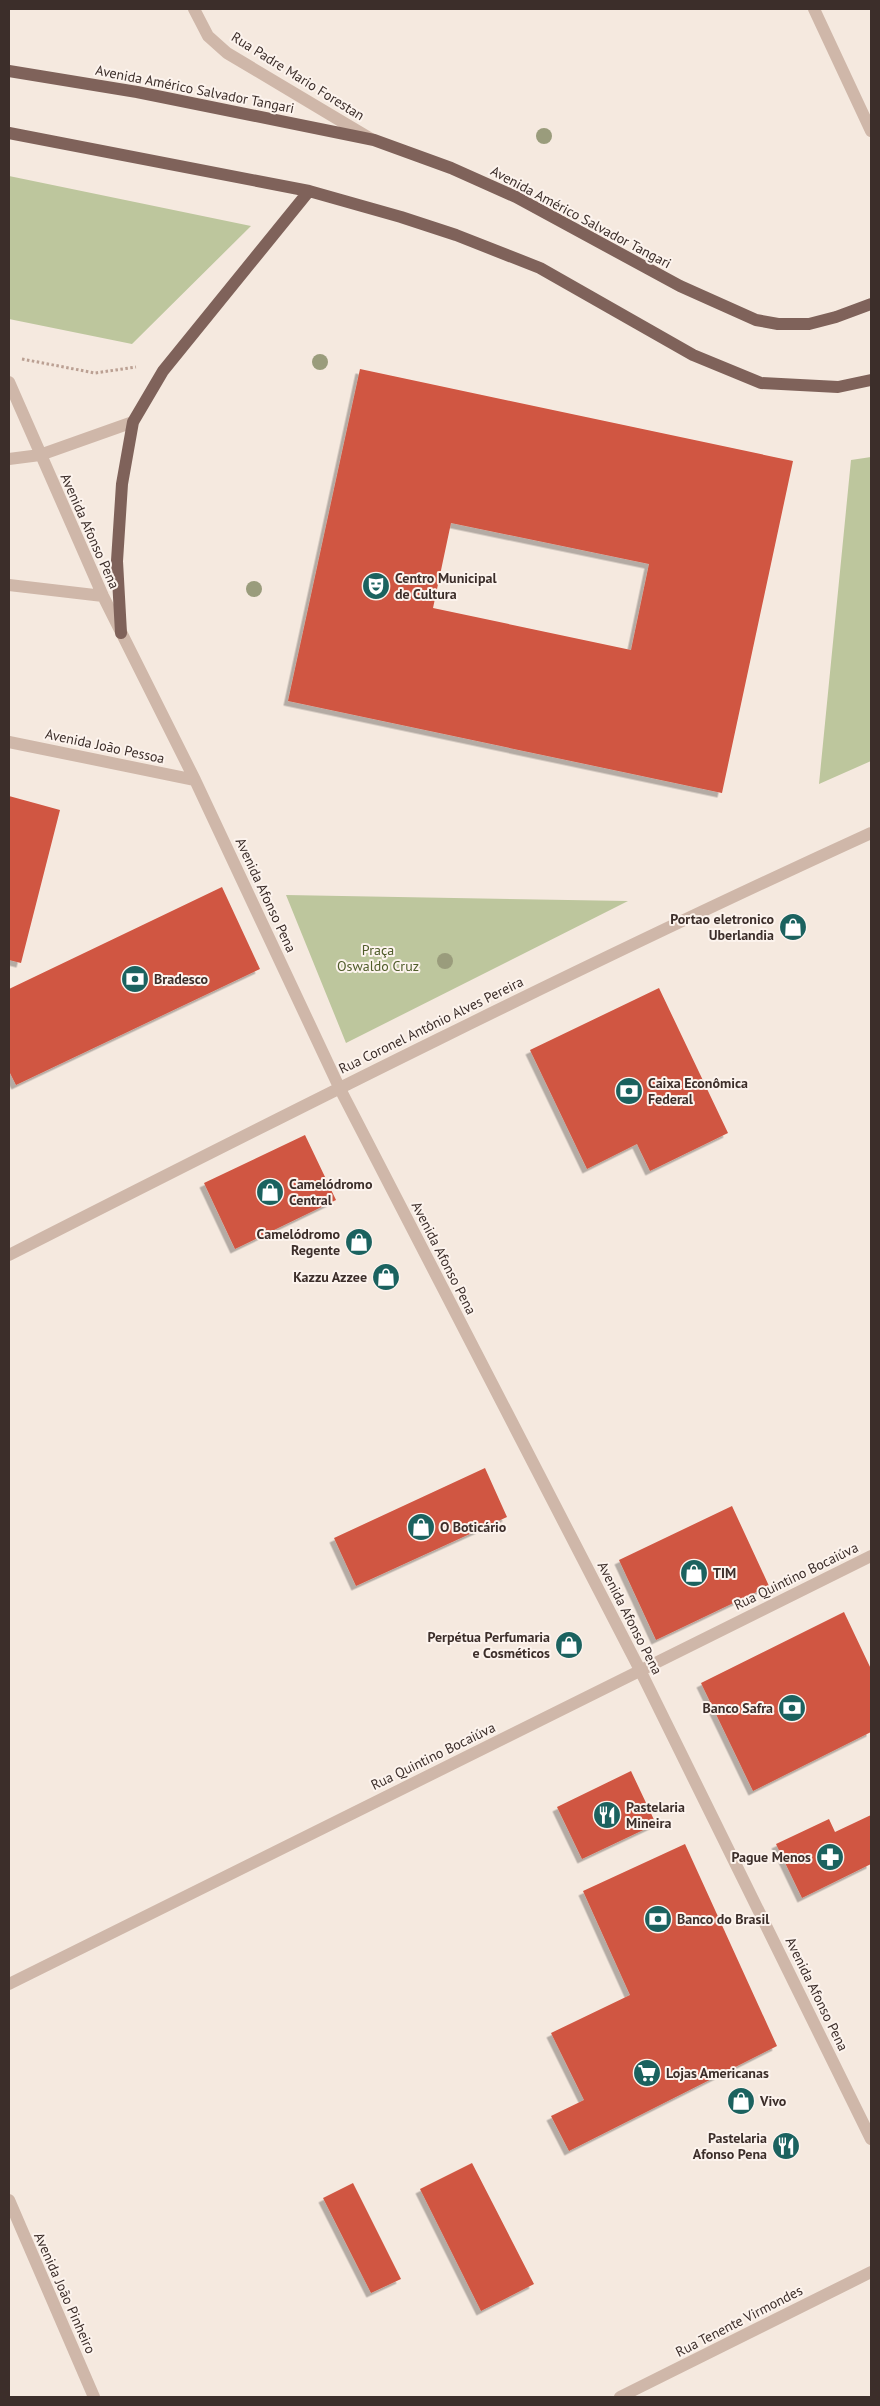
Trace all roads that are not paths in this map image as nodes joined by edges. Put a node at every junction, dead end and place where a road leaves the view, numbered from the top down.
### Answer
1 (194, 9) edge
2 (814, 9) edge
3 (9, 71) edge
4 (871, 131) edge
5 (9, 133) edge
6 (374, 140) junction
7 (309, 191) junction
8 (871, 304) edge
9 (871, 380) edge
10 (9, 382) edge
11 (133, 422) junction
12 (40, 455) junction
13 (9, 459) edge
14 (9, 585) edge
15 (103, 596) junction
16 (121, 633) junction
17 (9, 742) edge
18 (195, 780) junction
19 (871, 833) edge
20 (339, 1087) junction
21 (9, 1255) edge
22 (871, 1556) edge
23 (640, 1670) junction
24 (9, 1984) edge
25 (871, 2139) edge
26 (9, 2200) edge
27 (871, 2272) edge
28 (94, 2397) edge
29 (620, 2397) edge

1 - 6 street, Rua Padre Mario Forestan
2 - 4 street
3 - 6 main road, Avenida Américo Salvador Tangari
5 - 7 main road
6 - 8 main road, Avenida Américo Salvador Tangari
7 - 9 main road
7 - 11 main road
10 - 12 street, Avenida Afonso Pena
11 - 12 street
11 - 16 main road
12 - 13 street
12 - 15 street, Avenida Afonso Pena
14 - 15 street
15 - 16 street, Avenida Afonso Pena
16 - 18 street, Avenida Afonso Pena
17 - 18 street, Avenida João Pessoa
18 - 20 street, Avenida Afonso Pena
19 - 20 street, Rua Coronel Antônio Alves Pereira
20 - 21 street, Rua Coronel Antônio Alves Pereira
20 - 23 street, Avenida Afonso Pena
22 - 23 street, Rua Quintino Bocaiúva
23 - 24 street, Rua Quintino Bocaiúva
23 - 25 street, Avenida Afonso Pena
26 - 28 street, Avenida João Pinheiro
27 - 29 street, Rua Tenente Virmondes

